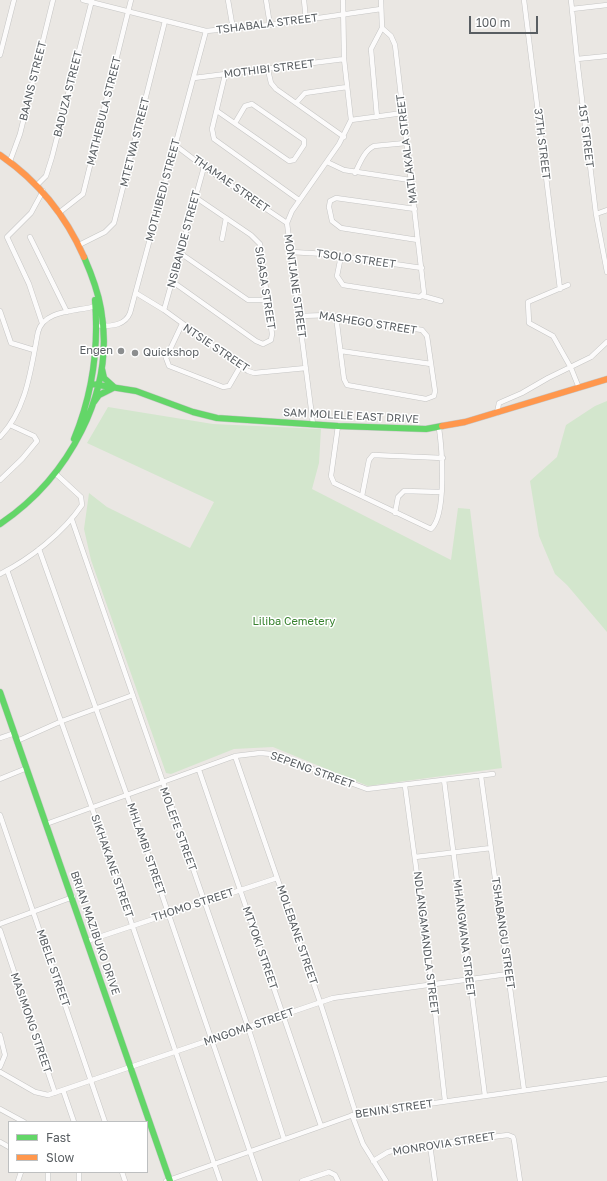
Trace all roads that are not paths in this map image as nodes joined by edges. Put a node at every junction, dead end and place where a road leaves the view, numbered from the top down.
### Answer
1 (14, 0) edge
2 (53, 0) edge
3 (83, 0) edge
4 (132, 0) edge
5 (228, 0) edge
6 (266, 0) edge
7 (304, 0) edge
8 (343, 0) edge
9 (381, 0) edge
10 (524, 0) edge
11 (571, 0) edge
12 (92, 1) edge
13 (607, 5) edge
14 (381, 9) junction
15 (572, 9) junction
16 (129, 12) junction
17 (344, 14) junction
18 (306, 20) junction
19 (165, 21) junction
20 (270, 25) junction
21 (382, 28) junction
22 (233, 29) junction
23 (206, 31) junction
24 (0, 55) edge
25 (607, 56) edge
26 (344, 59) junction
27 (577, 59) junction
28 (268, 70) junction
29 (225, 75) junction
30 (194, 78) junction
31 (347, 86) junction
32 (296, 103) junction
33 (217, 112) junction
34 (403, 113) junction
35 (377, 117) junction
36 (351, 120) junction
37 (235, 123) junction
38 (344, 137) junction
39 (406, 143) junction
40 (175, 145) junction
41 (0, 155) edge
42 (10, 161) junction
43 (327, 162) junction
44 (204, 167) junction
45 (355, 172) junction
46 (410, 180) junction
47 (38, 184) junction
48 (43, 191) junction
49 (195, 197) junction
50 (299, 200) junction
51 (415, 209) junction
52 (607, 210) edge
53 (60, 212) junction
54 (596, 214) junction
55 (226, 218) junction
56 (287, 223) junction
57 (30, 237) dead end
58 (222, 239) dead end
59 (418, 240) junction
60 (79, 245) junction
61 (290, 252) junction
62 (180, 253) junction
63 (341, 256) junction
64 (422, 268) junction
65 (607, 271) edge
66 (173, 282) junction
67 (94, 285) junction
68 (568, 285) dead end
69 (560, 288) junction
70 (136, 293) junction
71 (424, 294) junction
72 (267, 300) junction
73 (441, 301) dead end
74 (96, 306) junction
75 (164, 310) junction
76 (0, 311) edge
77 (67, 312) junction
78 (299, 316) junction
79 (336, 316) junction
80 (42, 323) junction
81 (182, 324) junction
82 (100, 326) junction
83 (607, 342) edge
84 (34, 350) junction
85 (341, 351) junction
86 (101, 364) junction
87 (431, 364) junction
88 (240, 367) junction
89 (306, 368) junction
90 (571, 368) junction
91 (607, 379) edge
92 (95, 384) junction
93 (115, 388) junction
94 (579, 388) junction
95 (92, 405) junction
96 (497, 413) junction
97 (313, 424) junction
98 (10, 425) junction
99 (338, 426) junction
100 (439, 428) junction
101 (0, 437) edge
102 (69, 452) junction
103 (443, 458) junction
104 (55, 473) junction
105 (0, 480) edge
106 (441, 492) junction
107 (362, 496) junction
108 (395, 513) junction
109 (72, 520) junction
110 (0, 524) edge
111 (39, 549) junction
112 (7, 570) junction
113 (0, 574) edge
114 (0, 692) edge
115 (133, 695) junction
116 (95, 708) junction
117 (62, 721) junction
118 (15, 733) junction
119 (0, 738) edge
120 (17, 741) junction
121 (235, 756) junction
122 (26, 768) junction
123 (198, 770) junction
124 (493, 774) dead end
125 (481, 776) junction
126 (0, 779) edge
127 (444, 780) junction
128 (162, 784) junction
129 (405, 786) junction
130 (127, 796) junction
131 (92, 808) junction
132 (0, 815) edge
133 (46, 824) junction
134 (491, 848) junction
135 (454, 853) junction
136 (416, 857) junction
137 (277, 878) junction
138 (240, 890) junction
139 (72, 897) junction
140 (204, 901) junction
141 (34, 911) junction
142 (168, 914) junction
143 (0, 924) edge
144 (132, 925) junction
145 (0, 930) edge
146 (87, 941) junction
147 (508, 974) junction
148 (469, 980) junction
149 (432, 985) junction
150 (320, 1002) junction
151 (282, 1015) junction
152 (248, 1027) junction
153 (0, 1035) edge
154 (211, 1040) junction
155 (175, 1051) junction
156 (131, 1066) junction
157 (0, 1067) edge
158 (0, 1072) edge
159 (607, 1079) edge
160 (91, 1081) junction
161 (63, 1090) junction
162 (524, 1090) junction
163 (55, 1093) junction
164 (485, 1096) junction
165 (446, 1101) junction
166 (0, 1109) edge
167 (354, 1114) junction
168 (22, 1121) edge
169 (74, 1121) edge
170 (105, 1121) edge
171 (321, 1126) junction
172 (284, 1139) junction
173 (430, 1144) junction
174 (250, 1151) junction
175 (373, 1160) junction
176 (214, 1164) junction
177 (169, 1180) edge
178 (220, 1181) edge
179 (260, 1181) edge
180 (302, 1181) edge
181 (338, 1181) edge
182 (386, 1181) edge
183 (435, 1181) edge
184 (520, 1181) edge

1 - 24 street
2 - 42 street, BAANS STREET
3 - 12 street, TSHABALA STREET
4 - 16 street, MATHEBULA STREET
5 - 22 street
6 - 20 street
7 - 18 street
8 - 17 street, MONTJANE STREET
9 - 14 street
10 - 69 street, 37TH STREET
11 - 15 street, 1ST STREET
12 - 16 street, TSHABALA STREET
12 - 47 street, BADUZA STREET
13 - 15 street
14 - 17 street, TSHABALA STREET
14 - 21 street
15 - 27 street, 1ST STREET
16 - 19 street, TSHABALA STREET
16 - 53 street, MATHEBULA STREET
17 - 18 street, TSHABALA STREET
17 - 26 street, MONTJANE STREET
18 - 20 street, TSHABALA STREET
19 - 23 street, TSHABALA STREET
19 - 60 street, MTETWA STREET
20 - 22 street, TSHABALA STREET
21 - 34 street, MATLAKALA STREET
21 - 35 street
22 - 23 street, TSHABALA STREET
23 - 30 street, MOTHIBEDI STREET
25 - 27 street
26 - 28 street, MOTHIBI STREET
26 - 31 street, MONTJANE STREET
27 - 54 street, 1ST STREET
28 - 29 street, MOTHIBI STREET
28 - 32 street
29 - 30 street, MOTHIBI STREET
29 - 33 street
30 - 40 street, MOTHIBEDI STREET
31 - 32 street
31 - 36 street, MONTJANE STREET
32 - 38 street
33 - 37 street
33 - 50 street
34 - 35 street
34 - 39 street, MATLAKALA STREET
35 - 36 street
36 - 38 street, MONTJANE STREET
37 - 37 street
38 - 43 street, MONTJANE STREET
39 - 45 street
39 - 46 street, MATLAKALA STREET
40 - 44 street, THAMAE STREET
40 - 70 street, MOTHIBEDI STREET
41 - 42 street
42 - 47 street
43 - 45 street
43 - 50 street, MONTJANE STREET
44 - 49 street, NSIBANDE STREET
44 - 56 street, THAMAE STREET
45 - 46 street
46 - 51 street, MATLAKALA STREET
47 - 48 street
48 - 53 street
48 - 80 street
49 - 55 street, SIGASA STREET
49 - 62 street, NSIBANDE STREET
50 - 56 street, MONTJANE STREET
51 - 59 street, MATLAKALA STREET
51 - 59 street
52 - 54 street
53 - 60 street
54 - 65 street, 1ST STREET
55 - 58 street
55 - 72 street, SIGASA STREET
56 - 61 street, MONTJANE STREET
57 - 77 street
59 - 64 street, MATLAKALA STREET
60 - 67 street
61 - 63 street, TSOLO STREET
61 - 78 street, MONTJANE STREET
62 - 66 street, NSIBANDE STREET
62 - 72 street
63 - 64 street, TSOLO STREET
63 - 71 street
64 - 71 street, MATLAKALA STREET
66 - 72 street, SIGASA STREET
66 - 75 street, NSIBANDE STREET
67 - 74 street
67 - 82 street
68 - 69 street
69 - 90 street
70 - 75 street, NTSIE STREET
70 - 82 street, MOTHIBEDI STREET
71 - 73 street
74 - 77 street
74 - 82 street
75 - 81 street, NTSIE STREET
76 - 84 street
77 - 80 street
78 - 79 street, MASHEGO STREET
78 - 89 street, MONTJANE STREET
79 - 85 street
79 - 87 street, MASHEGO STREET
80 - 84 street
81 - 88 street, NTSIE STREET
81 - 88 street
82 - 86 street
82 - 92 street
83 - 90 street
84 - 98 street
85 - 87 street
85 - 87 street, MASHEGO STREET
86 - 92 street
86 - 93 street
88 - 89 street, NTSIE STREET
89 - 97 street, MONTJANE STREET
90 - 94 street
90 - 96 street
91 - 94 street, SAM MOLELE EAST DRIVE
92 - 93 street, SAM MOLELE EAST DRIVE
92 - 95 street
92 - 102 street
93 - 95 street
93 - 97 street, SAM MOLELE EAST DRIVE
94 - 96 street, SAM MOLELE EAST DRIVE
95 - 102 street
96 - 100 street, SAM MOLELE EAST DRIVE
97 - 99 street, SAM MOLELE EAST DRIVE
98 - 101 street
98 - 105 street
99 - 100 street, SAM MOLELE EAST DRIVE
99 - 107 street
100 - 103 street
102 - 104 street
103 - 106 street
103 - 107 street
104 - 109 street
104 - 110 street
106 - 108 street
106 - 108 street
107 - 108 street
109 - 111 street
109 - 115 street, MOLEFE STREET
111 - 112 street
111 - 116 street, MHLAMBI STREET
112 - 113 street
112 - 117 street, SIKHAKANE STREET
114 - 118 street, BRIAN MAZIBUKO DRIVE
115 - 116 street
115 - 128 street, MOLEFE STREET
116 - 117 street
116 - 130 street, MHLAMBI STREET
117 - 120 street
117 - 131 street, SIKHAKANE STREET
118 - 119 street
118 - 120 street, BRIAN MAZIBUKO DRIVE
120 - 122 street, BRIAN MAZIBUKO DRIVE
121 - 123 street, SEPENG STREET
121 - 129 street, SEPENG STREET
121 - 137 street, MOLEBANE STREET
122 - 126 street
122 - 133 street, BRIAN MAZIBUKO DRIVE
123 - 128 street, SEPENG STREET
123 - 138 street, MTYOKI STREET
124 - 125 street, SEPENG STREET
125 - 127 street, SEPENG STREET
125 - 134 street, TSHABANGU STREET
127 - 129 street, SEPENG STREET
127 - 135 street, MHANGWANA STREET
128 - 130 street, SEPENG STREET
128 - 140 street, MOLEFE STREET
129 - 136 street, NDLANGAMANDLA STREET
130 - 131 street, SEPENG STREET
130 - 142 street, MHLAMBI STREET
131 - 133 street, SEPENG STREET
131 - 144 street, SIKHAKANE STREET
132 - 141 street, MBELE STREET
133 - 139 street, BRIAN MAZIBUKO DRIVE
134 - 135 street
134 - 147 street, TSHABANGU STREET
135 - 136 street
135 - 148 street, MHANGWANA STREET
136 - 149 street, NDLANGAMANDLA STREET
137 - 138 street, THOMO STREET
137 - 150 street, MOLEBANE STREET
138 - 140 street, THOMO STREET
138 - 151 street, MTYOKI STREET
139 - 141 street
139 - 146 street, BRIAN MAZIBUKO DRIVE
140 - 142 street, THOMO STREET
140 - 152 street, MOLEFE STREET
141 - 143 street
141 - 160 street, MBELE STREET
142 - 144 street, THOMO STREET
142 - 154 street, MHLAMBI STREET
144 - 146 street, THOMO STREET
144 - 155 street, SIKHAKANE STREET
145 - 163 street, MASIMONG STREET
146 - 156 street, BRIAN MAZIBUKO DRIVE
147 - 148 street, MNGOMA STREET
147 - 162 street, TSHABANGU STREET
148 - 149 street, MNGOMA STREET
148 - 164 street, MHANGWANA STREET
149 - 150 street, MNGOMA STREET
149 - 165 street, NDLANGAMANDLA STREET
150 - 151 street, MNGOMA STREET
150 - 167 street, MOLEBANE STREET
151 - 152 street, MNGOMA STREET
151 - 171 street, MTYOKI STREET
152 - 154 street, MNGOMA STREET
152 - 172 street, MOLEFE STREET
153 - 157 street
154 - 155 street, MNGOMA STREET
154 - 174 street, MHLAMBI STREET
155 - 156 street, MNGOMA STREET
155 - 176 street, SIKHAKANE STREET
156 - 160 street, MNGOMA STREET
156 - 177 street, BRIAN MAZIBUKO DRIVE
158 - 163 street, MNGOMA STREET
159 - 162 street, BENIN STREET
160 - 161 street, MNGOMA STREET
160 - 170 street, MBELE STREET
161 - 163 street, MNGOMA STREET
161 - 169 street
162 - 164 street, BENIN STREET
164 - 165 street, BENIN STREET
165 - 167 street, BENIN STREET
166 - 168 street
167 - 171 street, BENIN STREET
167 - 175 street, MOLEBANE STREET
171 - 172 street, BENIN STREET
172 - 174 street, BENIN STREET
173 - 175 street, MONROVIA STREET
173 - 183 street
173 - 184 street, MONROVIA STREET
174 - 176 street, BENIN STREET
174 - 179 street, MHLAMBI STREET
175 - 182 street, MOLEBANE STREET
176 - 177 street, BENIN STREET
176 - 178 street, SIKHAKANE STREET
180 - 181 street

